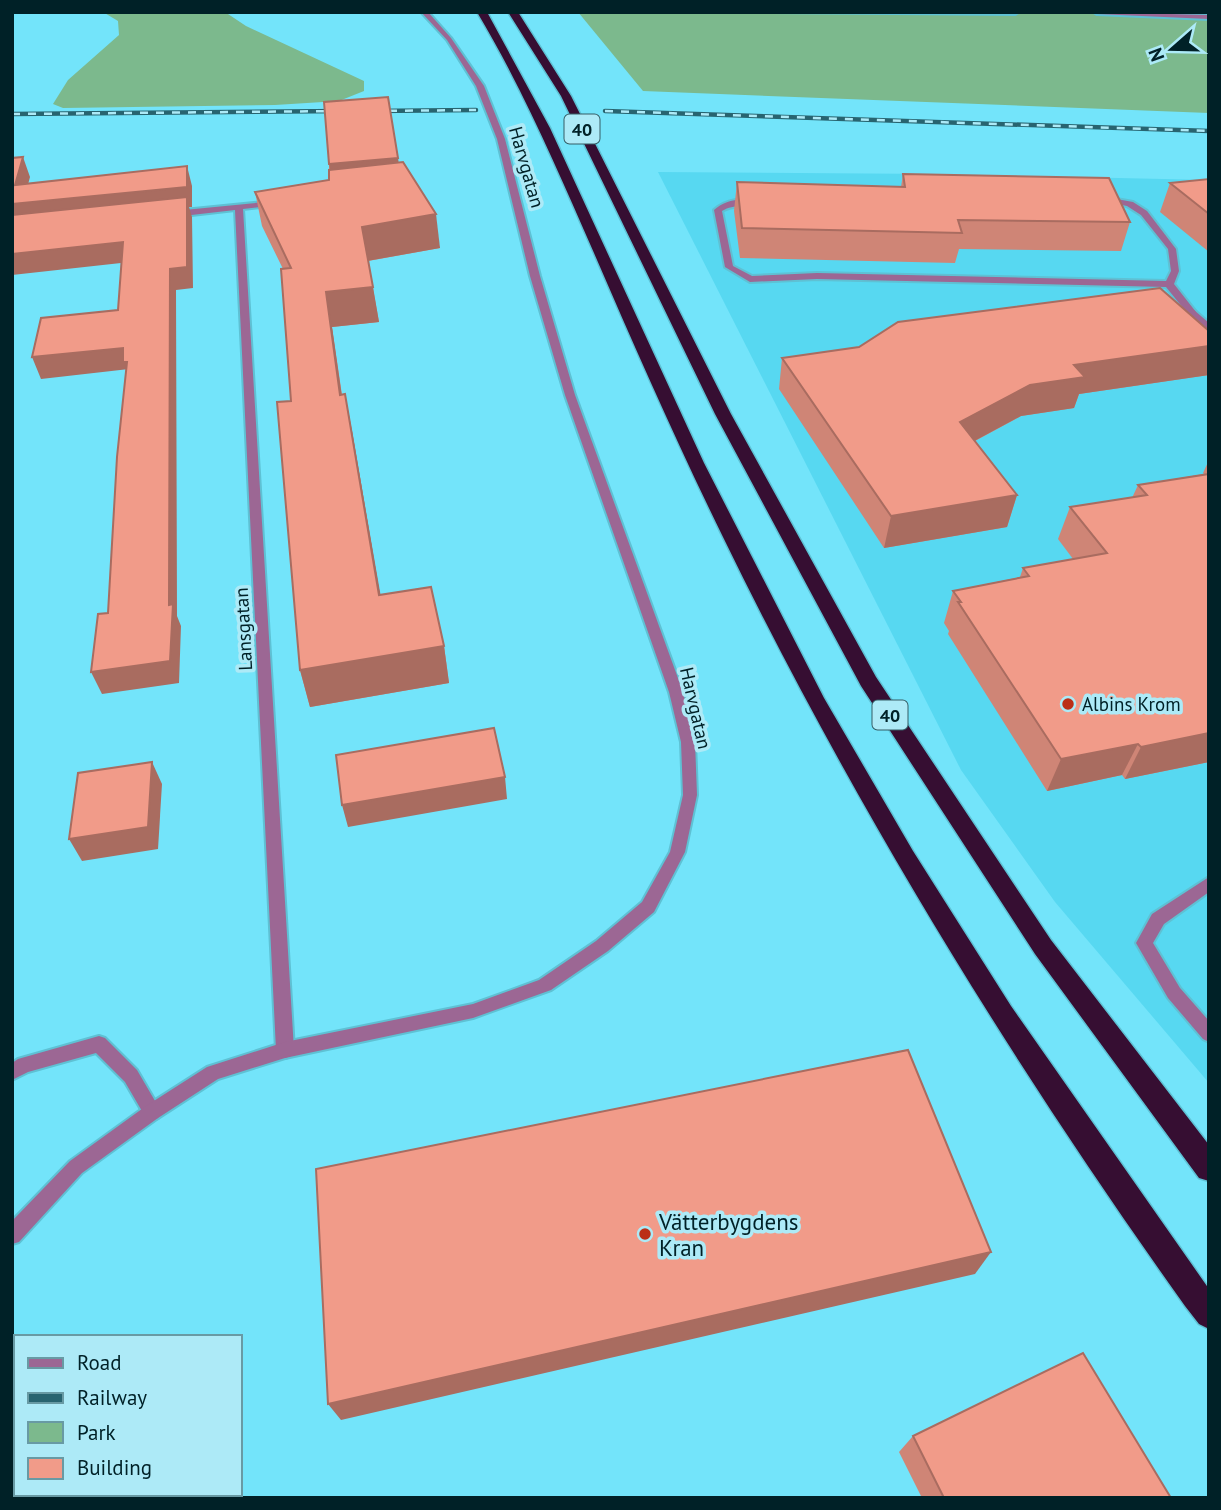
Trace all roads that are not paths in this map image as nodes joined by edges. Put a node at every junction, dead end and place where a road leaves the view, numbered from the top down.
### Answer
1 (424, 12) edge
2 (482, 12) edge
3 (513, 12) edge
4 (775, 12) edge
5 (1015, 12) edge
6 (1097, 12) edge
7 (1209, 17) edge
8 (1098, 197) edge
9 (280, 203) edge
10 (769, 204) edge
11 (239, 207) junction
12 (159, 215) edge
13 (1168, 284) junction
14 (1209, 328) edge
15 (1209, 883) edge
16 (1209, 1034) edge
17 (285, 1050) junction
18 (12, 1072) edge
19 (152, 1112) junction
20 (1209, 1168) edge
21 (12, 1235) edge
22 (1209, 1314) edge

1 - 17 street, Harvgatan
2 - 22 highway, 40
3 - 20 highway, 40
4 - 5 street
6 - 7 street
8 - 13 street
9 - 11 street
10 - 13 street
11 - 12 street
11 - 17 street, Lansgatan
13 - 14 street
15 - 16 street
17 - 19 street, Harvgatan
18 - 19 street
19 - 21 street, Harvgatan

